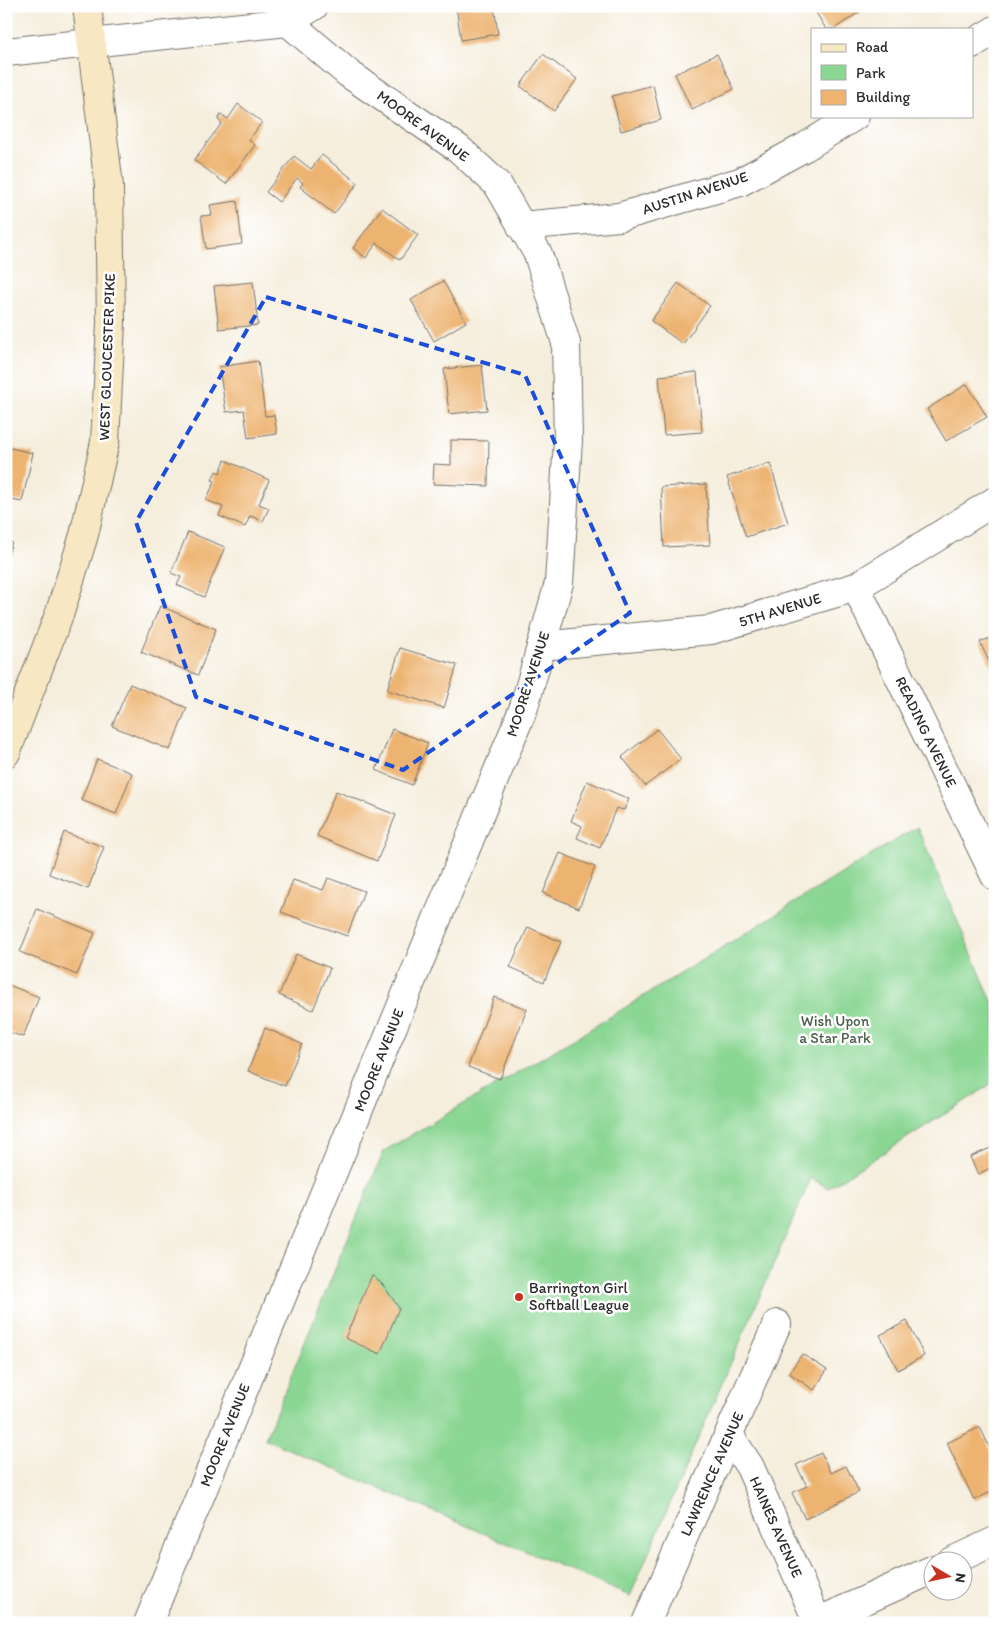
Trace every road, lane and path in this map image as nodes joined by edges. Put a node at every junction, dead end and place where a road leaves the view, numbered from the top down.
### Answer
1 (87, 6) edge
2 (314, 6) edge
3 (288, 22) junction
4 (995, 30) edge
5 (92, 43) junction
6 (974, 43) edge
7 (6, 52) edge
8 (852, 118) edge
9 (521, 226) junction
10 (995, 501) edge
11 (856, 587) junction
12 (541, 646) junction
13 (6, 754) edge
14 (995, 876) edge
15 (777, 1324) dead end
16 (729, 1435) junction
17 (995, 1541) edge
18 (971, 1552) edge
19 (924, 1574) edge
20 (817, 1622) edge
21 (148, 1623) edge
22 (646, 1623) edge

1 - 5 main road, WEST GLOUCESTER PIKE
2 - 3 street
3 - 5 street
3 - 9 street, MOORE AVENUE
4 - 6 street
5 - 7 street
5 - 13 main road, WEST GLOUCESTER PIKE
8 - 9 street, AUSTIN AVENUE
9 - 12 street, MOORE AVENUE
10 - 11 street, 5TH AVENUE
11 - 12 street, 5TH AVENUE
11 - 14 street, READING AVENUE
12 - 21 street, MOORE AVENUE
15 - 16 street, LAWRENCE AVENUE
16 - 20 street, HAINES AVENUE
16 - 22 street, LAWRENCE AVENUE
17 - 18 street
19 - 20 street

